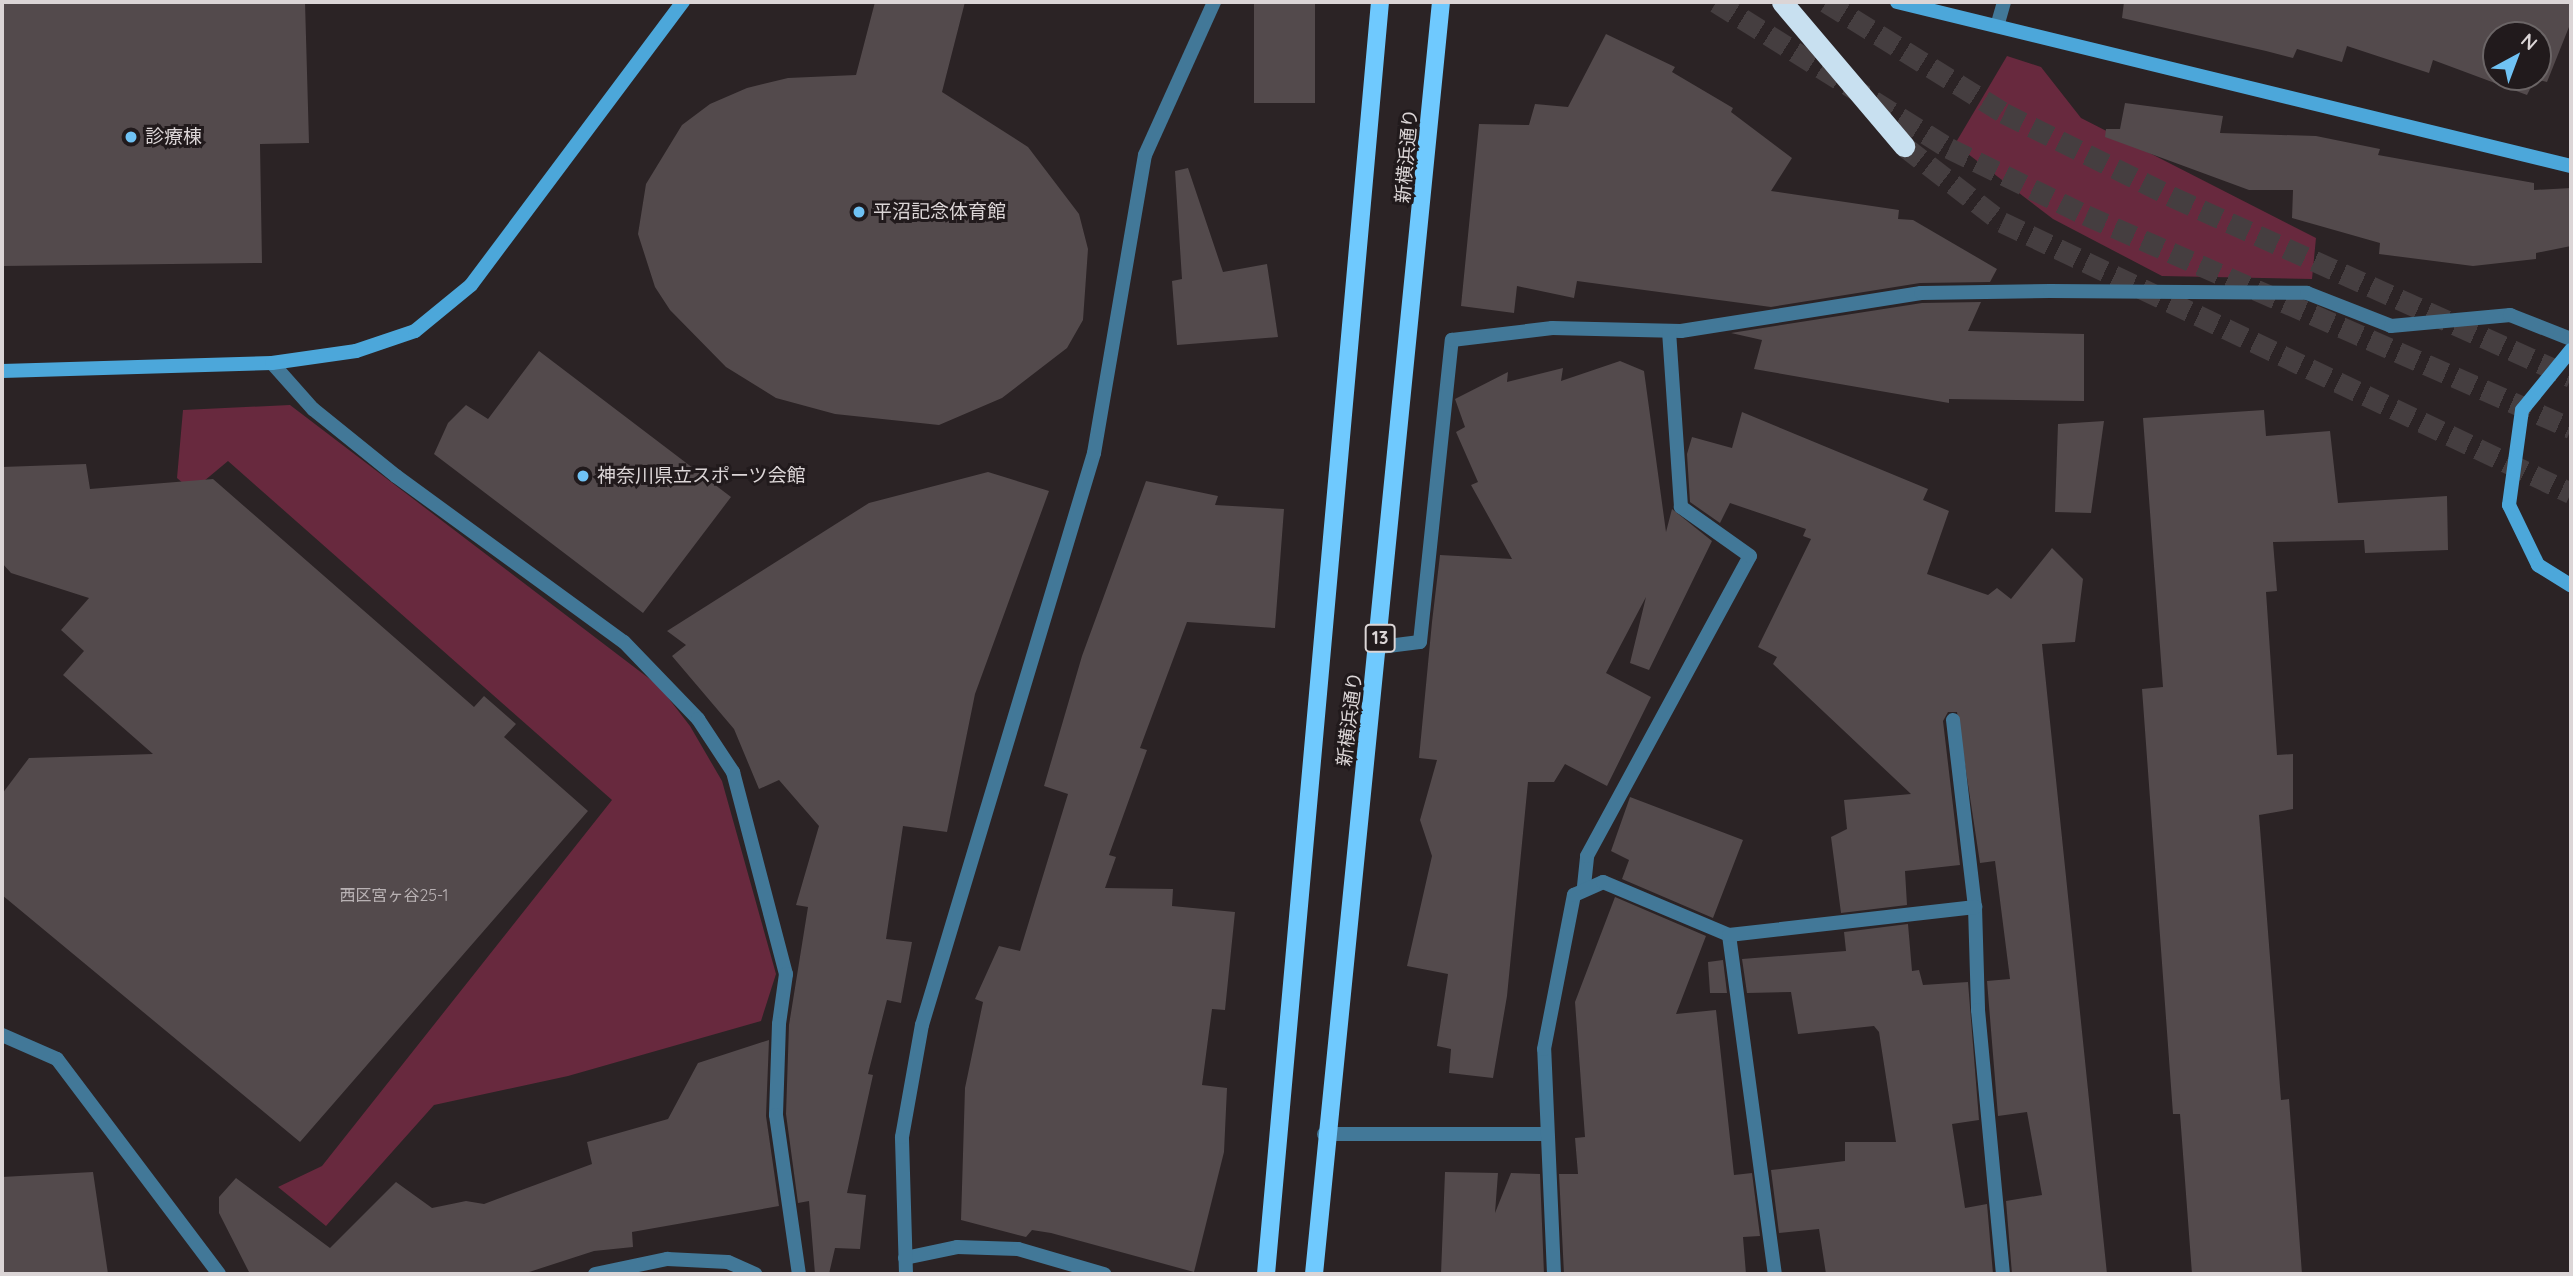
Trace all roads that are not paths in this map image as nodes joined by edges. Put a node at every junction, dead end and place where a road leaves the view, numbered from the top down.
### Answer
1 (683, 2) edge
2 (1214, 2) edge
3 (1380, 2) edge
4 (1441, 2) edge
5 (1782, 2) edge
6 (1897, 2) edge
7 (2004, 2) edge
8 (1998, 23) junction
9 (1904, 146) tunnel mouth
10 (2571, 166) edge
11 (1669, 331) junction
12 (2571, 339) edge
13 (2571, 350) edge
14 (272, 363) junction
15 (2, 370) edge
16 (2571, 586) edge
17 (1380, 648) junction
18 (1953, 720) dead end
19 (1584, 886) junction
20 (1975, 907) junction
21 (1729, 935) junction
22 (2, 1035) edge
23 (1324, 1134) junction
24 (1546, 1134) junction
25 (905, 1258) junction
26 (219, 1274) edge
27 (595, 1274) edge
28 (755, 1274) edge
29 (799, 1274) edge
30 (906, 1274) edge
31 (1104, 1274) edge
32 (1266, 1274) edge
33 (1314, 1274) edge
34 (1554, 1274) edge
35 (1775, 1274) edge
36 (2003, 1274) edge

1 - 14 street
2 - 25 street
3 - 32 main road, 新横浜通り
4 - 17 main road, 新横浜通り / 13
5 - 9 highway
6 - 8 street
7 - 8 street
8 - 10 street
11 - 12 street
11 - 17 street
11 - 19 street
13 - 16 street
14 - 15 street
14 - 29 street
17 - 23 main road, 新横浜通り / 13
18 - 20 street
19 - 21 street
19 - 24 street
20 - 21 street
20 - 36 street
21 - 35 street
22 - 26 street
23 - 24 street
23 - 33 main road, 新横浜通り / 13
24 - 34 street
25 - 30 street
25 - 31 street
27 - 28 street

